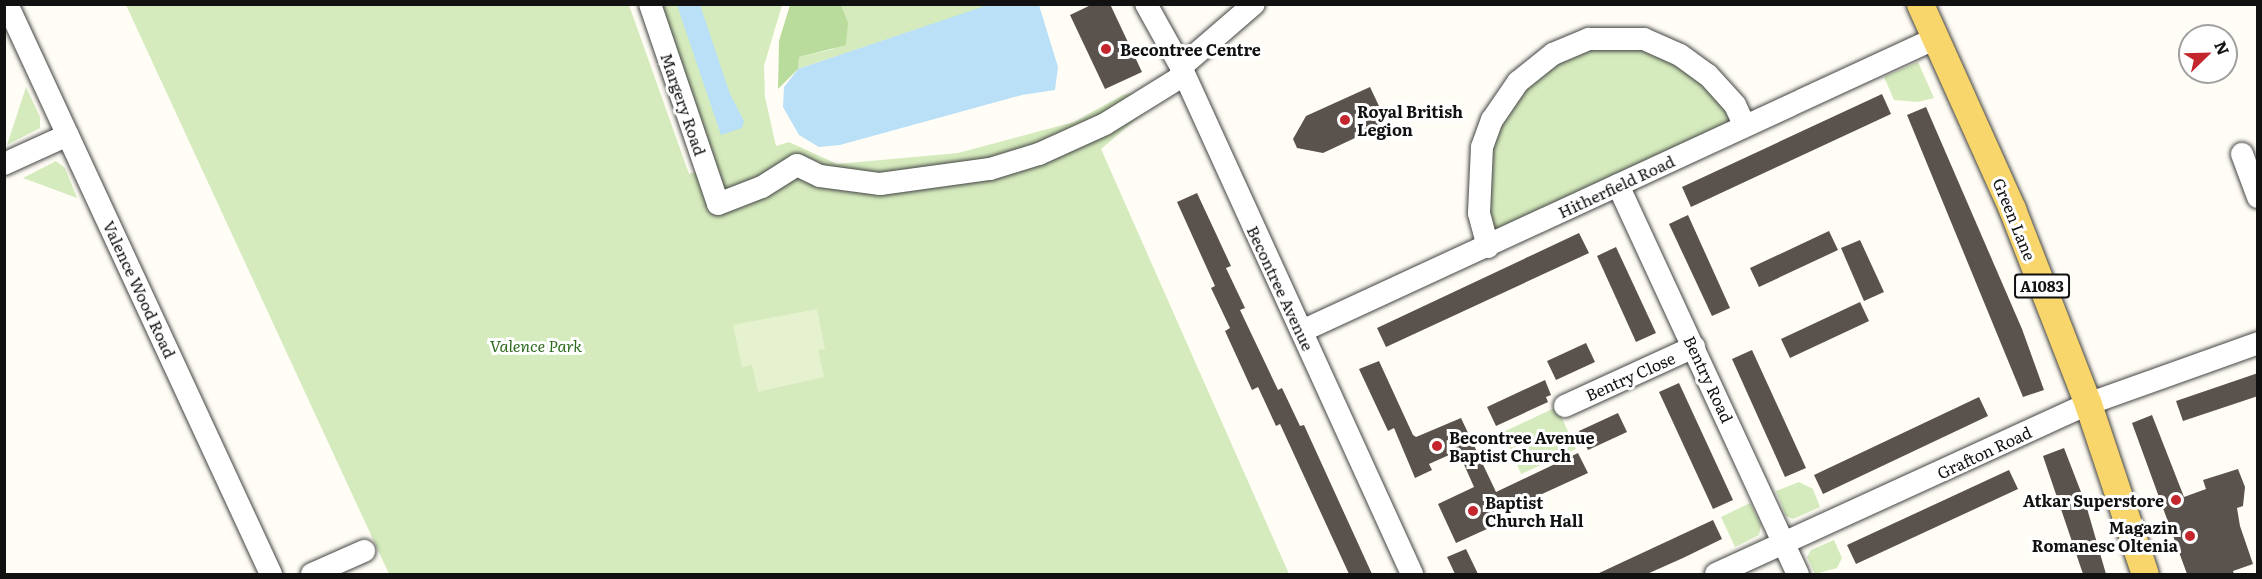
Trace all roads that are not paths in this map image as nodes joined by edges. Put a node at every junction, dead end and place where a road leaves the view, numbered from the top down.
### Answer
1 (7, 4) edge
2 (650, 4) edge
3 (1146, 4) edge
4 (1254, 4) edge
5 (1920, 4) edge
6 (1936, 38) junction
7 (1183, 71) junction
8 (1745, 126) junction
9 (68, 135) junction
10 (2242, 154) dead end
11 (4, 164) edge
12 (1617, 185) junction
13 (2258, 197) edge
14 (1488, 247) junction
15 (1302, 331) junction
16 (2258, 343) edge
17 (1694, 347) junction
18 (2088, 404) junction
19 (1565, 406) dead end
20 (1784, 543) junction
21 (364, 551) dead end
22 (272, 574) edge
23 (312, 574) edge
24 (1412, 574) edge
25 (1716, 574) edge
26 (1798, 574) edge
27 (2145, 574) edge

1 - 9 street, Valence Wood Road
2 - 7 street, Margery Road
3 - 7 street, Becontree Avenue
4 - 7 street
5 - 6 main road, Green Lane / A1083
6 - 8 street, Hitherfield Road
6 - 18 main road, Green Lane / A1083
7 - 15 street, Becontree Avenue
8 - 12 street, Hitherfield Road
8 - 14 street
9 - 11 street
9 - 22 street, Valence Wood Road
10 - 13 street
12 - 14 street, Hitherfield Road
12 - 17 street, Bentry Road
14 - 15 street, Hitherfield Road
15 - 24 street, Becontree Avenue
16 - 18 street, Grafton Road
17 - 19 street, Bentry Close
17 - 20 street, Bentry Road
18 - 20 street, Grafton Road
18 - 27 main road, Green Lane / A1083
20 - 25 street, Grafton Road
20 - 26 street, Bentry Road
21 - 23 street

